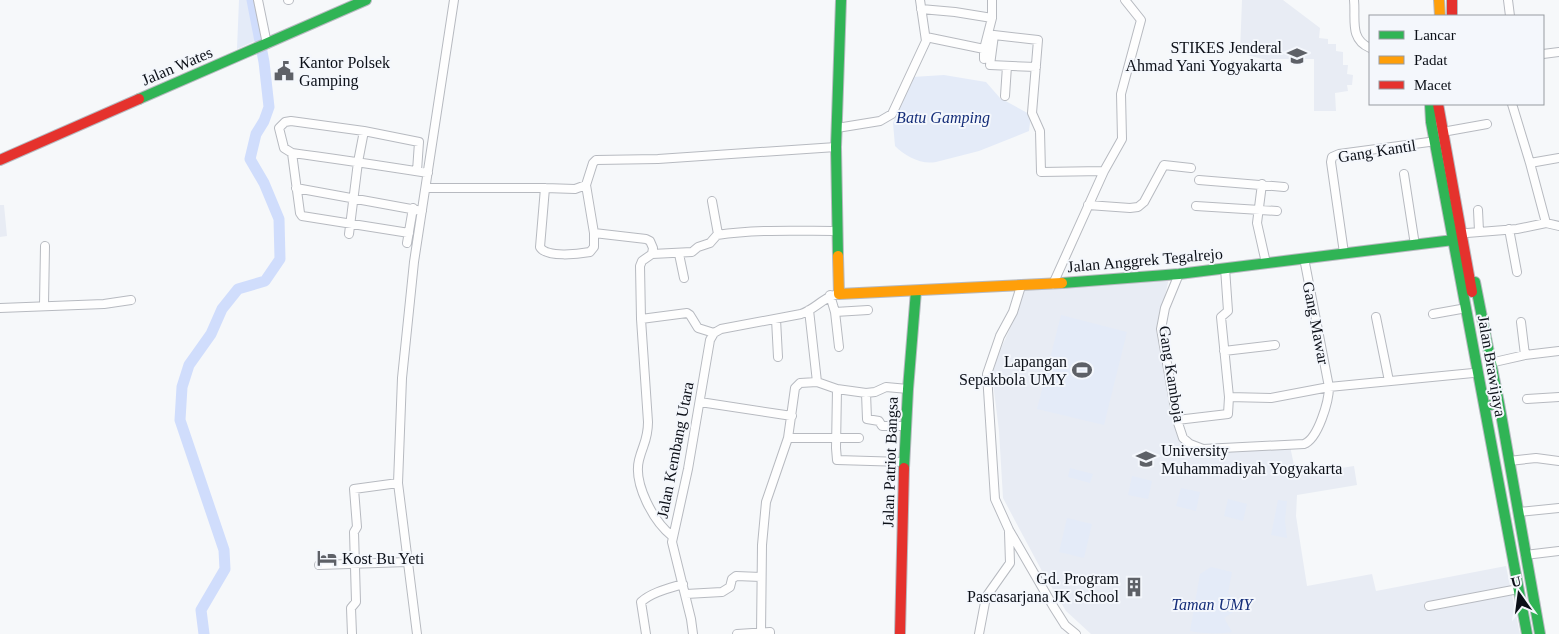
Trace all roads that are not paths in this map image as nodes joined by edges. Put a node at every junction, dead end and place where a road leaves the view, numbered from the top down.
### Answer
1 (258, 0) edge
2 (366, 0) edge
3 (454, 0) edge
4 (841, 0) edge
5 (920, 0) edge
6 (992, 0) edge
7 (1125, 0) edge
8 (1354, 0) edge
9 (1434, 0) edge
10 (1439, 0) edge
11 (1448, 0) edge
12 (1452, 0) edge
13 (1508, 0) edge
14 (921, 9) junction
15 (1435, 15) edge
16 (1440, 15) edge
17 (1448, 15) edge
18 (1452, 15) edge
19 (1510, 15) edge
20 (992, 18) junction
21 (926, 36) junction
22 (265, 45) junction
23 (1369, 47) edge
24 (984, 49) junction
25 (1559, 52) edge
26 (1544, 54) edge
27 (984, 59) dead end
28 (1007, 66) junction
29 (1036, 67) junction
30 (1005, 96) dead end
31 (1423, 105) edge
32 (1430, 105) edge
33 (1438, 105) edge
34 (1444, 105) edge
35 (1512, 105) edge
36 (1487, 124) dead end
37 (837, 128) junction
38 (1448, 130) junction
39 (364, 132) junction
40 (1429, 142) junction
41 (836, 147) junction
42 (292, 153) junction
43 (1559, 158) edge
44 (0, 160) edge
45 (358, 162) junction
46 (1530, 163) junction
47 (1191, 168) dead end
48 (417, 171) junction
49 (1104, 171) junction
50 (428, 173) junction
51 (1404, 174) dead end
52 (1198, 180) dead end
53 (1262, 184) junction
54 (586, 185) junction
55 (1284, 187) dead end
56 (296, 188) junction
57 (426, 188) junction
58 (545, 188) junction
59 (354, 198) junction
60 (712, 201) dead end
61 (1088, 205) junction
62 (1196, 206) dead end
63 (413, 208) junction
64 (1478, 210) dead end
65 (422, 211) junction
66 (1258, 211) junction
67 (1277, 211) dead end
68 (351, 223) junction
69 (1546, 223) junction
70 (1559, 226) edge
71 (1509, 229) junction
72 (838, 231) junction
73 (1480, 231) junction
74 (408, 233) junction
75 (594, 233) junction
76 (1466, 233) junction
77 (349, 234) dead end
78 (718, 234) junction
79 (1451, 240) junction
80 (407, 243) dead end
81 (1415, 245) junction
82 (45, 246) dead end
83 (1344, 253) junction
84 (652, 254) junction
85 (679, 254) junction
86 (1304, 258) junction
87 (1266, 263) junction
88 (1225, 268) junction
89 (1517, 272) dead end
90 (1179, 274) junction
91 (684, 278) dead end
92 (1053, 284) junction
93 (1021, 286) junction
94 (916, 291) junction
95 (835, 295) junction
96 (131, 300) dead end
97 (44, 306) junction
98 (0, 308) edge
99 (809, 310) junction
100 (868, 310) dead end
101 (1461, 310) junction
102 (835, 312) junction
103 (1433, 314) dead end
104 (1376, 317) dead end
105 (641, 319) junction
106 (776, 319) junction
107 (1521, 322) dead end
108 (714, 333) junction
109 (1469, 336) junction
110 (1275, 345) dead end
111 (840, 346) dead end
112 (1224, 351) junction
113 (1559, 351) edge
114 (1525, 355) junction
115 (778, 357) dead end
116 (1490, 363) junction
117 (1472, 373) junction
118 (1388, 381) junction
119 (817, 382) junction
120 (1329, 387) junction
121 (836, 389) junction
122 (908, 389) junction
123 (866, 393) junction
124 (1229, 397) junction
125 (1559, 397) edge
126 (1527, 399) dead end
127 (700, 402) junction
128 (1495, 404) junction
129 (792, 416) junction
130 (1178, 420) junction
131 (906, 426) junction
132 (788, 438) junction
133 (836, 438) junction
134 (859, 438) dead end
135 (1509, 461) junction
136 (1559, 461) edge
137 (904, 462) junction
138 (398, 483) junction
139 (1559, 508) edge
140 (1519, 512) junction
141 (1008, 530) junction
142 (672, 536) junction
143 (1559, 551) edge
144 (1525, 555) junction
145 (407, 562) junction
146 (356, 563) junction
147 (319, 565) dead end
148 (761, 577) junction
149 (683, 584) junction
150 (1513, 590) junction
151 (686, 594) junction
152 (1429, 606) dead end
153 (761, 633) junction
154 (352, 634) edge
155 (417, 634) edge
156 (646, 634) edge
157 (693, 634) edge
158 (737, 634) edge
159 (770, 634) edge
160 (900, 634) edge
161 (978, 634) edge
162 (1076, 634) edge
163 (1522, 634) edge
164 (1527, 634) edge
165 (1535, 634) edge
166 (1540, 634) edge

1 - 22 street
2 - 22 main road, Jalan Wates
3 - 50 street
4 - 37 main road
5 - 14 street
6 - 20 street
7 - 49 street
8 - 23 street
9 - 15 main road
10 - 16 main road
11 - 17 main road
12 - 18 main road
13 - 19 street
14 - 20 street
14 - 21 street
20 - 24 street
21 - 24 street
21 - 37 street
22 - 44 main road, Jalan Wates
24 - 27 street
25 - 26 street
28 - 29 street
28 - 29 street
28 - 30 street
29 - 49 street
31 - 40 main road
32 - 79 main road, Jalan Brawijaya
33 - 128 main road, Jalan Brawijaya
34 - 38 main road
35 - 46 street
36 - 38 street
37 - 41 main road
38 - 76 main road
39 - 42 street
39 - 45 street
39 - 48 street
40 - 79 main road
40 - 83 street, Gang Kantil
41 - 54 street
41 - 72 main road
42 - 45 street
42 - 56 street
43 - 46 street
45 - 48 street
45 - 59 street
46 - 69 street
47 - 61 street
48 - 50 street
49 - 61 street
50 - 57 street
51 - 81 street
52 - 53 street
53 - 55 street
53 - 66 street
54 - 58 street
54 - 75 street
56 - 59 street
56 - 68 street
57 - 58 street
57 - 65 street
58 - 75 street
59 - 63 street
59 - 68 street
60 - 78 street
61 - 92 street
62 - 66 street
63 - 65 street
63 - 74 street
64 - 73 street
65 - 138 street
66 - 67 street
66 - 87 street
68 - 74 street
68 - 77 street
69 - 70 street
69 - 71 street
71 - 73 street
71 - 89 street
72 - 78 street
72 - 95 main road
73 - 76 street
74 - 80 street
75 - 84 street
76 - 116 main road
78 - 85 street
79 - 81 main road, Jalan Anggrek Tegalrejo
79 - 101 main road
79 - 109 main road, Jalan Brawijaya
81 - 83 main road, Jalan Anggrek Tegalrejo
82 - 97 street
83 - 86 main road, Jalan Anggrek Tegalrejo
84 - 85 street
84 - 105 street
85 - 91 street
86 - 87 main road, Jalan Anggrek Tegalrejo
86 - 120 street, Gang Mawar
87 - 88 main road, Jalan Anggrek Tegalrejo
88 - 90 main road, Jalan Anggrek Tegalrejo
88 - 112 street
90 - 92 main road, Jalan Anggrek Tegalrejo
90 - 130 street, Gang Kamboja
92 - 93 main road, Jalan Anggrek Tegalrejo
93 - 94 main road, Jalan Anggrek Tegalrejo
93 - 141 street
94 - 95 main road, Jalan Anggrek Tegalrejo
94 - 122 main road, Jalan Patriot Bangsa
95 - 99 street
95 - 102 street
96 - 97 street
97 - 98 street
99 - 106 street
99 - 119 street
100 - 102 street
101 - 103 street
101 - 109 main road
102 - 111 street
104 - 118 street
105 - 108 street
105 - 142 street
106 - 108 street
106 - 115 street
107 - 114 street
108 - 127 street, Jalan Kembang Utara
109 - 117 main road
109 - 164 main road, Jalan Brawijaya
110 - 112 street
112 - 124 street
113 - 114 street
114 - 116 street
116 - 128 main road
117 - 118 street
117 - 150 main road
118 - 120 street
119 - 121 street
119 - 129 street
120 - 124 street
120 - 130 street, Gang Kamboja
121 - 123 street
121 - 133 street
122 - 123 street
122 - 131 main road, Jalan Patriot Bangsa
123 - 131 street
124 - 130 street
125 - 126 street
127 - 129 street
127 - 142 street, Jalan Kembang Utara
128 - 135 main road
128 - 165 main road, Jalan Brawijaya
129 - 132 street
131 - 137 main road, Jalan Patriot Bangsa
132 - 133 street
132 - 148 street
133 - 134 street
133 - 137 street
135 - 136 street
135 - 140 main road
137 - 160 main road, Jalan Patriot Bangsa
138 - 145 street
138 - 146 street
139 - 140 street
140 - 144 main road
141 - 161 street
141 - 162 street
142 - 149 street, Jalan Kembang Utara
143 - 144 street
144 - 166 main road
145 - 146 street
145 - 155 street
146 - 147 street
146 - 154 street
148 - 151 street
148 - 153 street
149 - 151 street, Jalan Kembang Utara
149 - 156 street
150 - 152 street
150 - 163 main road
151 - 157 street, Jalan Kembang Utara
153 - 158 street
153 - 159 street

